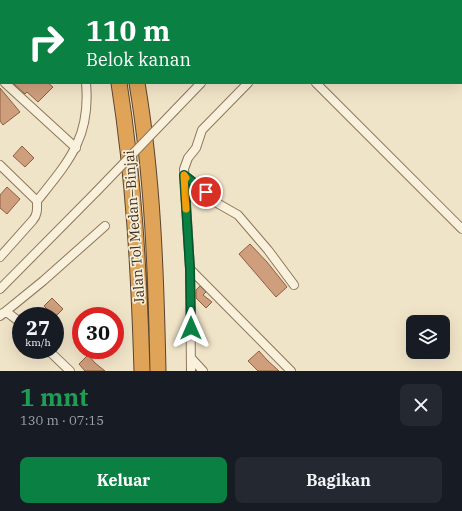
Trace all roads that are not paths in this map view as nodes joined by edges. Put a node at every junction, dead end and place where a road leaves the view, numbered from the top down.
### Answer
1 (6, 84) edge
2 (86, 84) edge
3 (120, 84) edge
4 (137, 84) edge
5 (200, 84) edge
6 (247, 84) edge
7 (317, 84) edge
8 (76, 148) junction
9 (0, 165) edge
10 (184, 175) junction
11 (37, 201) junction
12 (105, 226) dead end
13 (462, 229) edge
14 (0, 257) edge
15 (190, 269) junction
16 (294, 285) dead end
17 (0, 289) edge
18 (1, 315) edge
19 (12, 316) edge
20 (191, 358) junction
21 (57, 359) edge
22 (70, 371) edge
23 (142, 371) edge
24 (158, 371) edge
25 (191, 371) edge
26 (203, 371) edge
27 (291, 371) edge

1 - 8 street
2 - 8 street
3 - 23 highway, Jalan Tol Medan–Binjai
4 - 24 highway, Jalan Tol Medan–Binjai
5 - 17 street, bridge
6 - 10 street
7 - 13 street
8 - 11 street
9 - 11 street
10 - 15 street
10 - 16 street
11 - 14 street
12 - 18 street
15 - 20 street
15 - 27 street
18 - 19 street
20 - 25 street
20 - 26 street
21 - 22 street

